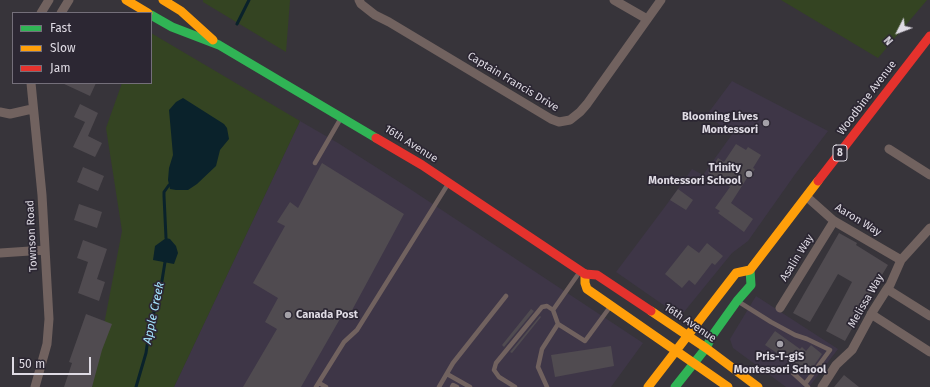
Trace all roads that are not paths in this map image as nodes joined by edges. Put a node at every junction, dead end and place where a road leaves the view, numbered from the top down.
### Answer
1 (48, 0) edge
2 (69, 0) edge
3 (126, 0) edge
4 (164, 0) edge
5 (359, 0) edge
6 (614, 0) edge
7 (661, 0) edge
8 (42, 12) edge
9 (62, 12) edge
10 (146, 12) edge
11 (152, 15) edge
12 (647, 19) junction
13 (928, 41) edge
14 (218, 45) junction
15 (30, 84) edge
16 (32, 109) junction
17 (0, 112) edge
18 (342, 116) junction
19 (889, 149) dead end
20 (315, 163) dead end
21 (930, 175) edge
22 (449, 182) junction
23 (807, 197) junction
24 (834, 221) junction
25 (930, 228) edge
26 (45, 250) junction
27 (0, 253) edge
28 (901, 260) junction
29 (750, 270) junction
30 (582, 273) junction
31 (887, 289) junction
32 (506, 296) dead end
33 (737, 301) junction
34 (611, 305) junction
35 (780, 308) dead end
36 (553, 310) junction
37 (871, 314) junction
38 (930, 316) edge
39 (558, 324) junction
40 (688, 336) junction
41 (706, 348) junction
42 (677, 351) junction
43 (930, 352) edge
44 (695, 364) junction
45 (793, 373) dead end
46 (447, 374) junction
47 (318, 385) edge
48 (806, 385) edge
49 (35, 387) edge
50 (326, 387) edge
51 (439, 387) edge
52 (452, 387) edge
53 (457, 387) edge
54 (470, 387) edge
55 (515, 387) edge
56 (547, 387) edge
57 (648, 387) edge
58 (675, 387) edge
59 (728, 387) edge
60 (758, 387) edge
61 (822, 387) edge

1 - 8 street
2 - 9 street
3 - 10 main road
4 - 14 main road, 16th Avenue
5 - 12 street, Captain Francis Drive
6 - 12 street
7 - 12 street, Captain Francis Drive
11 - 14 main road, 16th Avenue
13 - 23 main road, Woodbine Avenue / 8
14 - 18 main road, 16th Avenue
15 - 16 street, Townson Road
16 - 17 street
16 - 26 street, Townson Road
18 - 20 lane
18 - 22 main road, 16th Avenue
19 - 21 street
22 - 30 main road, 16th Avenue
22 - 47 lane
23 - 24 street, Aaron Way
23 - 29 main road, Woodbine Avenue / 8
24 - 28 street, Aaron Way
24 - 35 street, Asalin Way
25 - 28 street, Melissa Way
26 - 27 street
26 - 49 street, Townson Road
28 - 31 street, Melissa Way
29 - 33 main road
29 - 40 main road, Woodbine Avenue / 8
30 - 34 main road
30 - 36 lane
30 - 40 main road, 16th Avenue
31 - 37 street, Melissa Way
31 - 38 street
32 - 46 lane
33 - 41 main road
33 - 48 lane
34 - 39 lane
34 - 42 main road
36 - 39 lane
36 - 55 lane
37 - 43 street
37 - 61 street, Melissa Way
39 - 56 lane
40 - 41 main road, 16th Avenue
40 - 42 main road, Woodbine Avenue / 8
41 - 44 main road
41 - 60 main road, 16th Avenue
42 - 44 main road
42 - 57 main road, Woodbine Avenue / 8
44 - 58 main road
44 - 59 main road
45 - 48 lane
46 - 51 lane
46 - 54 lane
47 - 50 lane
52 - 53 lane

